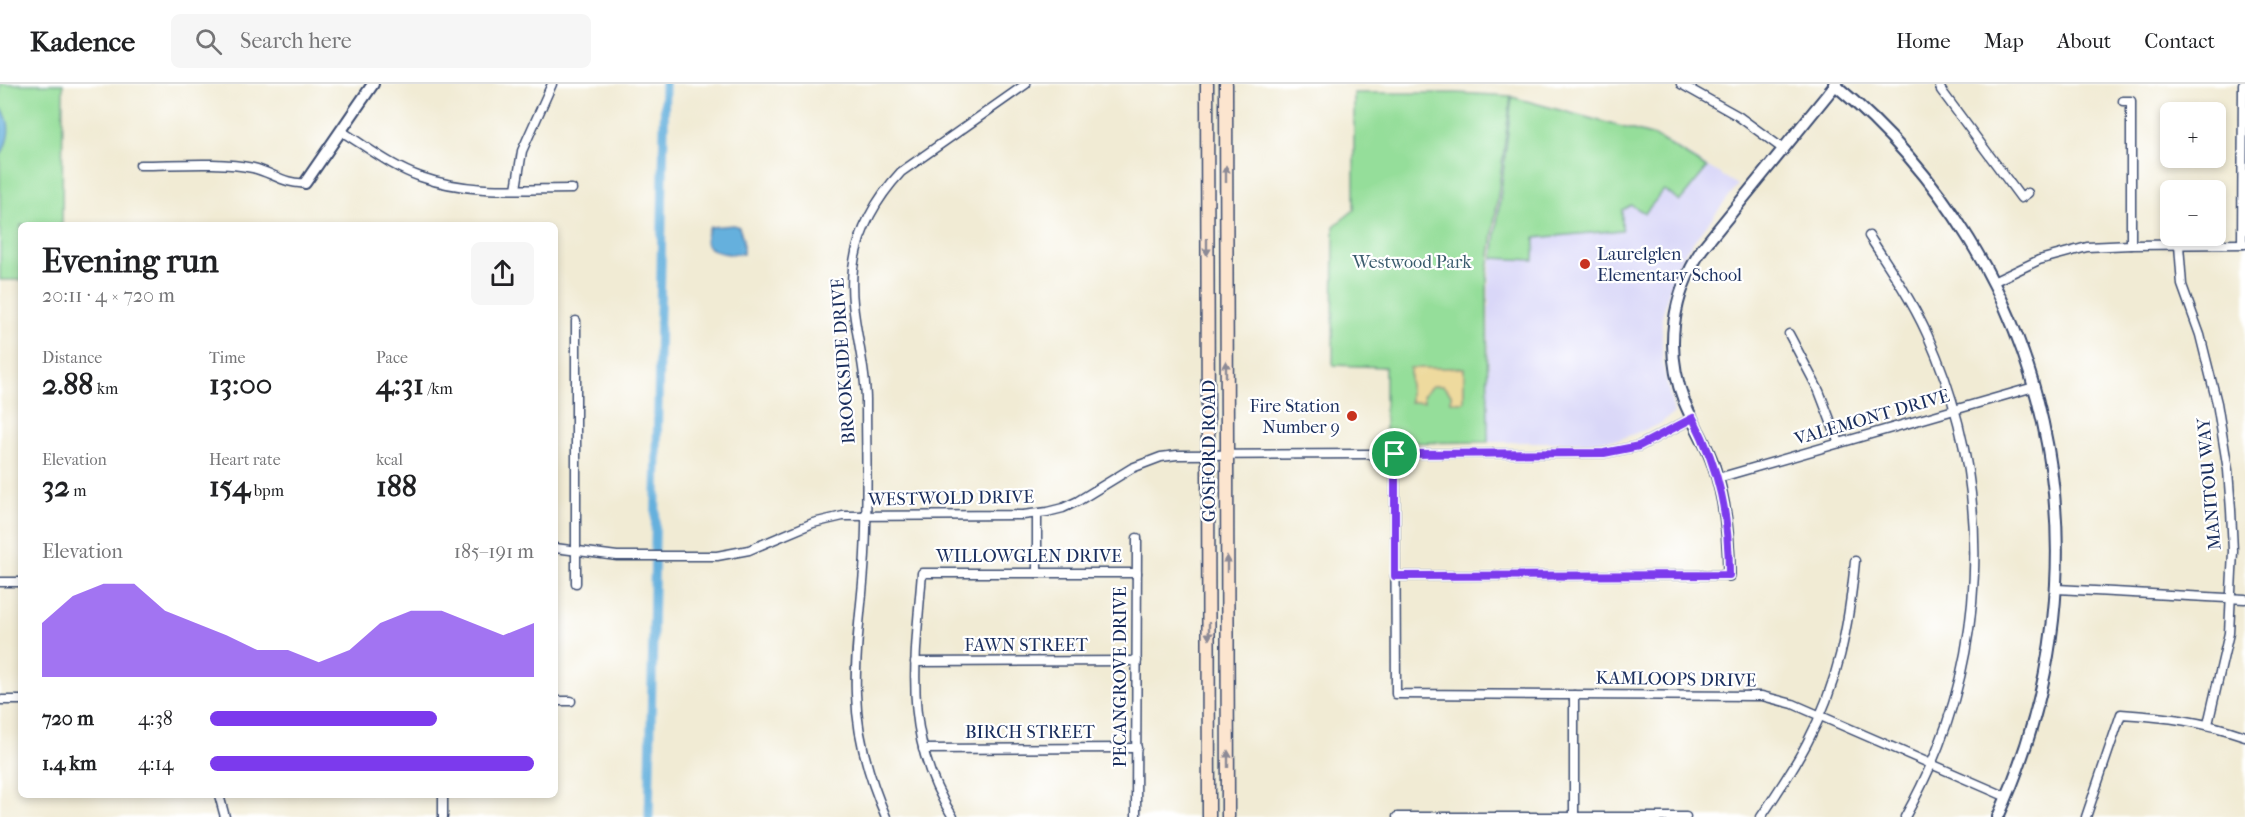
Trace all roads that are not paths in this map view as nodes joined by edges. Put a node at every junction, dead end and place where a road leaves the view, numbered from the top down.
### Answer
1 (373, 84) edge
2 (552, 84) edge
3 (1026, 84) edge
4 (1207, 84) edge
5 (1226, 84) edge
6 (1681, 84) edge
7 (1835, 84) edge
8 (1939, 84) edge
9 (2243, 84) edge
10 (2123, 101) dead end
11 (341, 130) junction
12 (1783, 149) junction
13 (140, 165) dead end
14 (305, 183) joint
15 (516, 189) junction
16 (572, 189) dead end
17 (2028, 193) dead end
18 (1869, 236) dead end
19 (2131, 244) junction
20 (2160, 244) edge
21 (2226, 244) edge
22 (2244, 244) edge
23 (2179, 246) edge
24 (1993, 282) junction
25 (576, 321) dead end
26 (1789, 334) dead end
27 (2034, 387) junction
28 (1955, 410) junction
29 (1693, 418) junction
30 (1839, 443) junction
31 (1207, 454) junction
32 (1227, 454) junction
33 (1395, 454) junction
34 (1718, 478) junction
35 (1036, 514) junction
36 (866, 515) junction
37 (1137, 538) dead end
38 (558, 549) edge
39 (576, 552) junction
40 (1855, 561) dead end
41 (1037, 573) junction
42 (1137, 573) junction
43 (1729, 575) joint
44 (1395, 576) junction
45 (0, 582) edge
46 (18, 582) edge
47 (576, 583) dead end
48 (2057, 589) junction
49 (2231, 599) junction
50 (2245, 599) edge
51 (1137, 661) junction
52 (915, 662) junction
53 (1574, 694) junction
54 (0, 700) edge
55 (18, 700) edge
56 (558, 701) edge
57 (571, 701) dead end
58 (1821, 716) junction
59 (2208, 724) junction
60 (2245, 736) edge
61 (1137, 748) junction
62 (923, 749) junction
63 (1932, 764) junction
64 (2007, 797) junction
65 (220, 798) edge
66 (443, 798) edge
67 (1398, 816) edge
68 (1574, 816) edge
69 (225, 817) edge
70 (443, 817) edge
71 (886, 817) edge
72 (953, 817) edge
73 (1136, 817) edge
74 (1209, 817) edge
75 (1228, 817) edge
76 (1519, 817) edge
77 (1686, 817) edge
78 (1761, 817) edge
79 (1905, 817) edge
80 (1998, 817) edge
81 (2086, 817) edge

1 - 11 street
2 - 15 street
3 - 36 street, BROOKSIDE DRIVE
4 -> 31 main road, GOSFORD ROAD
32 -> 5 main road, GOSFORD ROAD
6 - 12 street
7 - 12 street
7 - 24 street
8 - 17 street
9 - 22 street
10 - 19 street
11 - 14 street
11 - 15 street
12 - 29 street
13 - 14 street
15 - 16 street
18 - 28 street
19 - 20 street
19 - 24 street
21 - 22 street
23 - 49 street, MANITOU WAY
24 - 27 street
25 - 39 street
26 - 30 street
27 - 28 street, VALEMONT DRIVE
27 - 48 street
28 - 30 street, VALEMONT DRIVE
28 - 63 street
29 - 33 street, WESTWOLD DRIVE
29 - 34 street
30 - 34 street, VALEMONT DRIVE
31 - 32 street, WESTWOLD DRIVE
31 - 35 street, WESTWOLD DRIVE
31 -> 74 main road, GOSFORD ROAD
32 - 33 street, WESTWOLD DRIVE
75 -> 32 main road, GOSFORD ROAD
33 - 44 street
34 - 43 street
35 - 36 street, WESTWOLD DRIVE
35 - 41 street
36 - 39 street, WESTWOLD DRIVE
36 - 71 street, BROOKSIDE DRIVE
37 - 42 street, PECANGROVE DRIVE
38 - 39 street, WESTWOLD DRIVE
39 - 47 street
40 - 58 street
41 - 42 street, WILLOWGLEN DRIVE
41 - 52 street, WILLOWGLEN DRIVE
42 - 51 street, PECANGROVE DRIVE
43 - 44 street
44 - 53 street, KAMLOOPS DRIVE
45 - 46 street
48 - 49 street
48 - 64 street
49 - 50 street
49 - 59 street, MANITOU WAY
51 - 52 street, FAWN STREET
51 - 61 street, PECANGROVE DRIVE
52 - 62 street
53 - 58 street, KAMLOOPS DRIVE
53 - 68 street
54 - 55 street
56 - 57 street
58 - 63 street, KAMLOOPS DRIVE
58 - 78 street
59 - 60 street
59 - 81 street
61 - 62 street, BIRCH STREET
61 - 73 street, PECANGROVE DRIVE
62 - 72 street
63 - 64 street, KAMLOOPS DRIVE
63 - 79 street
64 - 80 street
65 - 69 street
66 - 70 street
67 - 76 street
68 - 76 street
68 - 77 street

